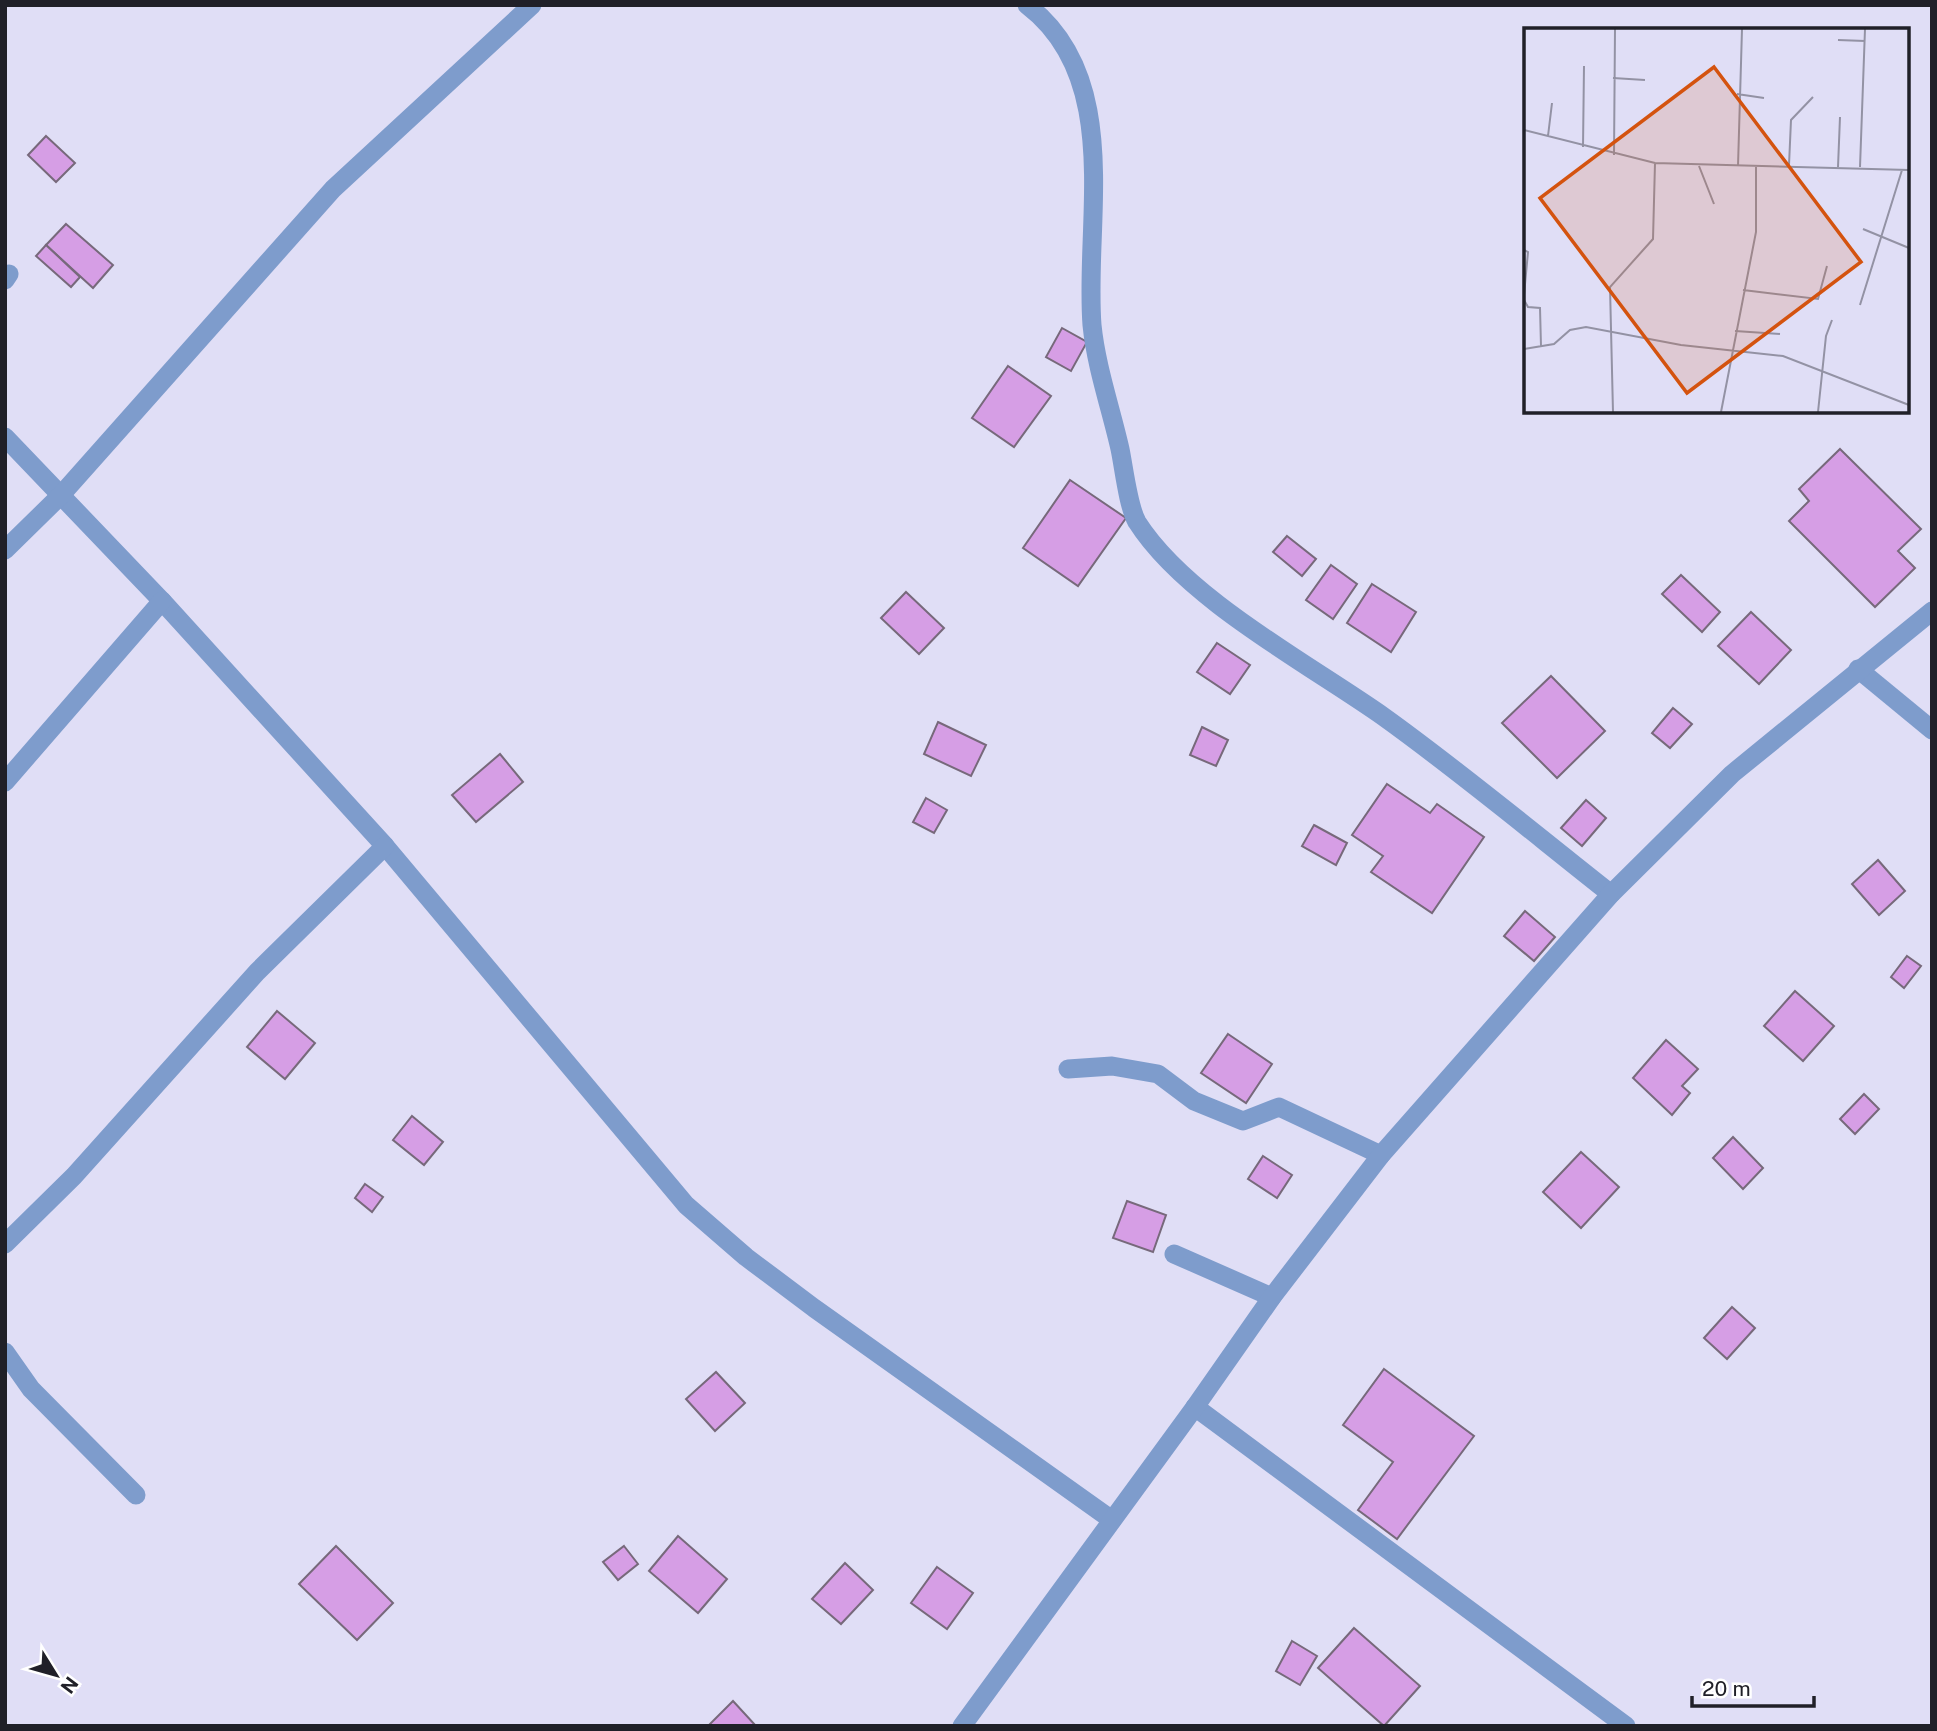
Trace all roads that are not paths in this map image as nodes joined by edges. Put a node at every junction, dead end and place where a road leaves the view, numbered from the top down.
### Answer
1 (532, 5) edge
2 (1027, 5) edge
3 (5, 437) edge
4 (61, 495) junction
5 (5, 550) edge
6 (162, 601) junction
7 (1932, 611) edge
8 (1858, 669) junction
9 (1932, 730) edge
10 (5, 782) edge
11 (386, 846) junction
12 (1611, 894) junction
13 (1068, 1069) dead end
14 (1381, 1155) junction
15 (5, 1244) edge
16 (1174, 1254) dead end
17 (1272, 1297) junction
18 (5, 1352) edge
19 (1195, 1407) junction
20 (136, 1495) dead end
21 (1112, 1520) junction
22 (962, 1726) edge
23 (1626, 1726) edge

1 - 4 street
2 - 12 street
3 - 4 street
4 - 5 street
4 - 6 street
6 - 10 street
6 - 11 street
7 - 8 street
8 - 9 street
8 - 12 street
11 - 15 street
11 - 21 street
12 - 14 street
13 - 14 street
14 - 17 street
16 - 17 street
17 - 19 street
18 - 20 street
19 - 21 street
19 - 23 street
21 - 22 street

